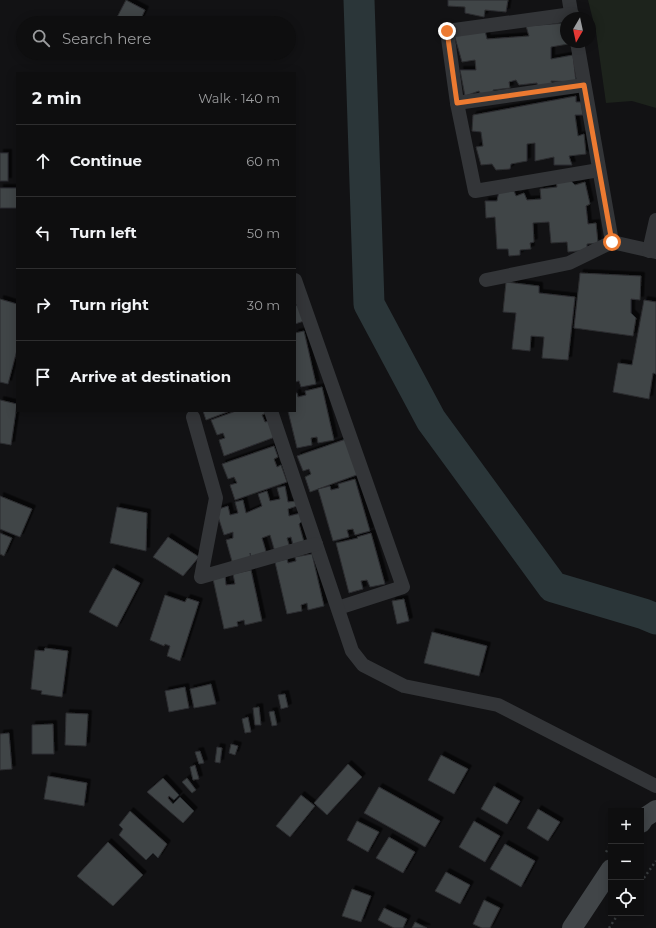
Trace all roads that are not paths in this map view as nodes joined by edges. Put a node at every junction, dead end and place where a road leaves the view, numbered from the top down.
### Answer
1 (569, 0) edge
2 (571, 12) edge
3 (560, 17) edge
4 (578, 48) edge
5 (584, 85) junction
6 (457, 103) junction
7 (599, 170) junction
8 (656, 220) edge
9 (612, 242) junction
10 (653, 252) edge
11 (486, 280) dead end
12 (296, 283) edge
13 (271, 412) edge
14 (193, 417) dead end
15 (316, 544) junction
16 (338, 608) junction
17 (656, 786) edge
18 (608, 874) edge
19 (572, 928) edge

1 - 2 street
3 - 6 street
4 - 5 street
5 - 6 street
5 - 7 street
6 - 7 street
7 - 9 street
8 - 10 street
9 - 10 street
9 - 11 street
12 - 16 street
13 - 15 street
14 - 15 street
15 - 16 street
16 - 17 street
18 - 19 main road

